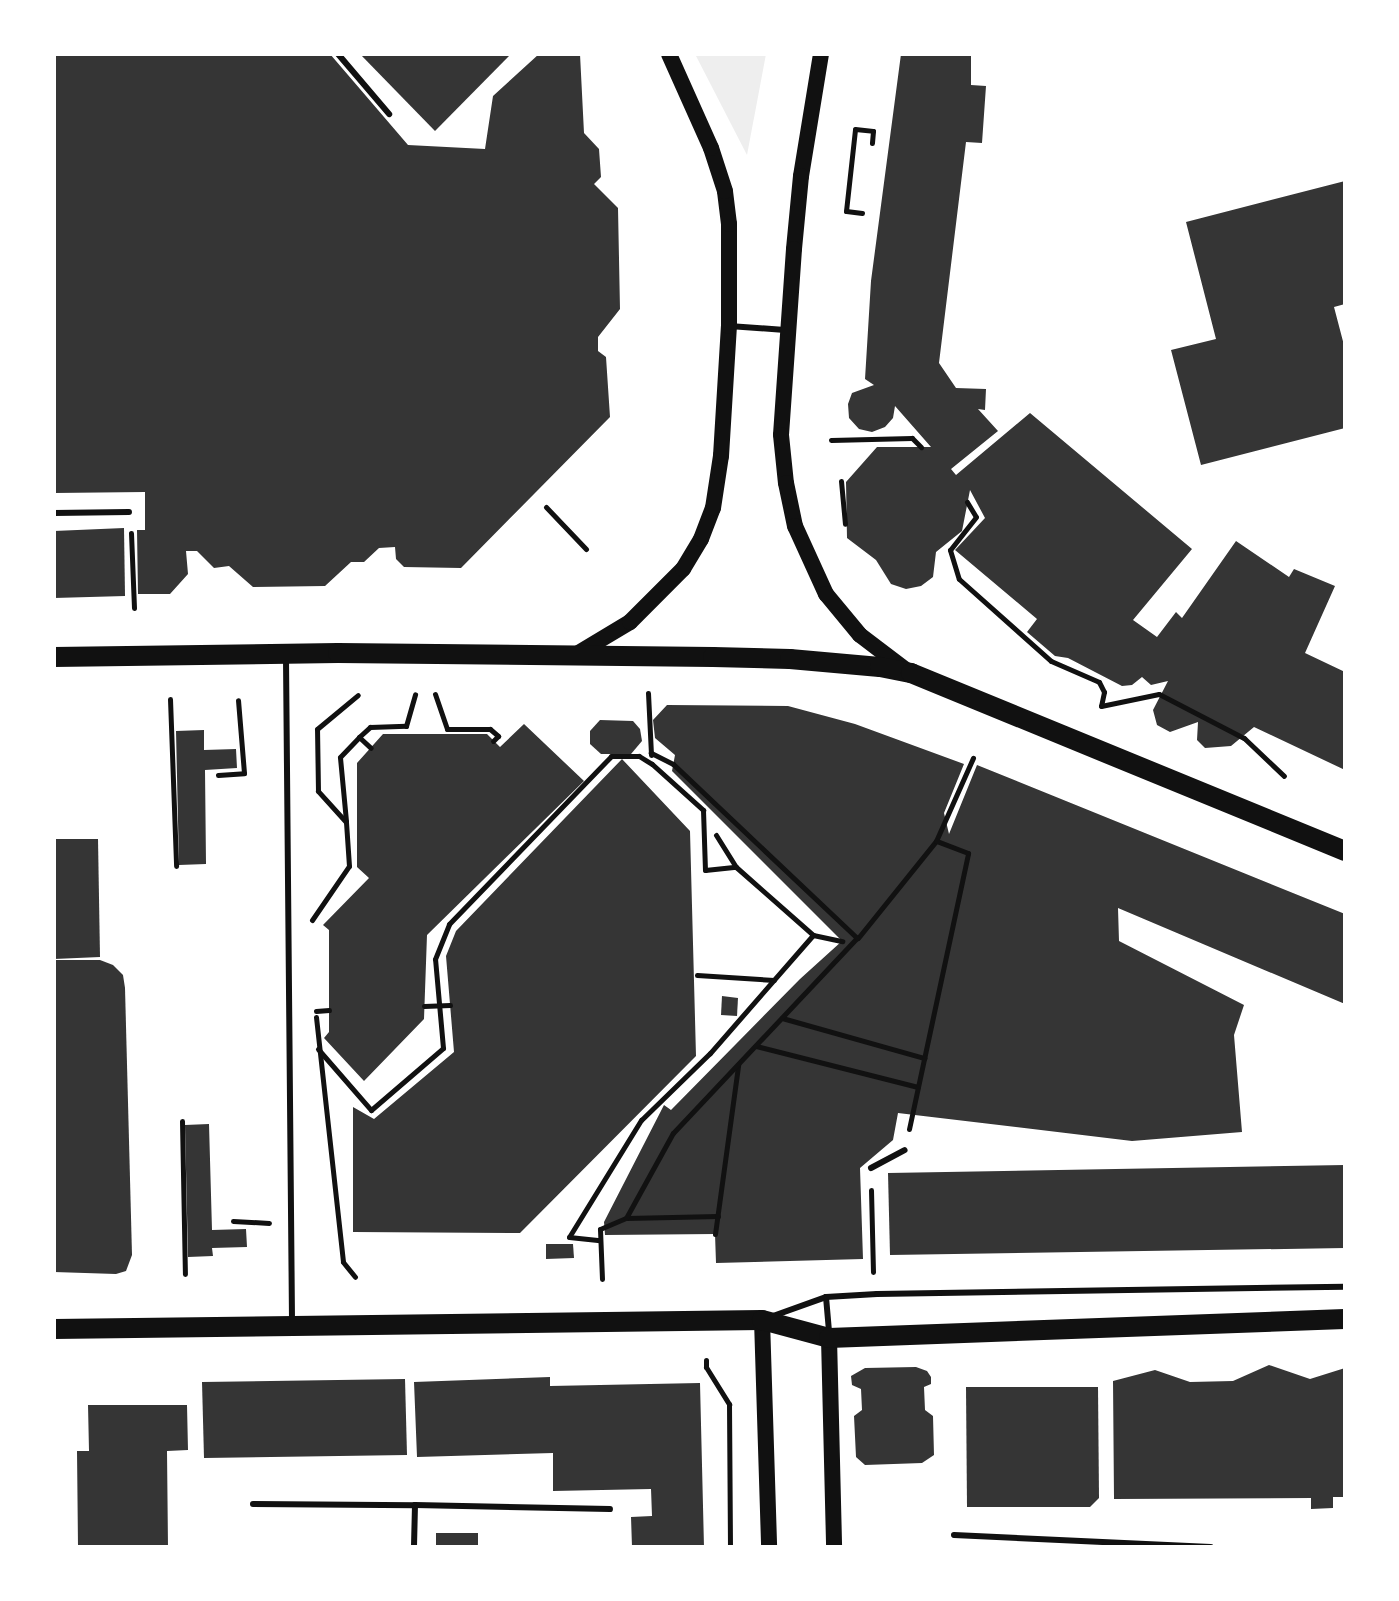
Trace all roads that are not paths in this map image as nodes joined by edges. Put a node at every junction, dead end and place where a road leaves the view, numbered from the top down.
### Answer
1 (338, 54) edge
2 (669, 54) edge
3 (821, 54) edge
4 (389, 114) dead end
5 (729, 326) junction
6 (788, 330) junction
7 (129, 512) dead end
8 (54, 513) edge
9 (286, 654) junction
10 (54, 657) edge
11 (572, 657) junction
12 (911, 673) junction
13 (1345, 851) edge
14 (905, 1150) road end
15 (871, 1168) road end
16 (1345, 1287) edge
17 (826, 1297) junction
18 (1345, 1319) edge
19 (762, 1320) junction
20 (293, 1327) junction
21 (54, 1329) edge
22 (829, 1338) junction
23 (253, 1504) dead end
24 (415, 1505) junction
25 (610, 1509) dead end
26 (954, 1535) dead end
27 (414, 1547) edge
28 (769, 1547) edge
29 (834, 1547) edge
30 (1196, 1547) edge
31 (1211, 1547) edge

1 - 4 lane
2 - 5 main road
3 - 6 main road
5 - 6 lane
5 - 11 main road
6 - 12 main road
7 - 8 lane
9 - 10 main road
9 - 11 main road
9 - 20 lane
11 - 12 main road
12 - 13 main road
14 - 15 lane
16 - 17 lane
17 - 19 lane
17 - 22 lane
18 - 22 main road
19 - 20 main road
19 - 22 main road
19 - 28 main road
20 - 21 main road
22 - 29 main road
23 - 24 lane
24 - 25 lane
24 - 27 lane
26 - 30 lane
30 - 31 lane

